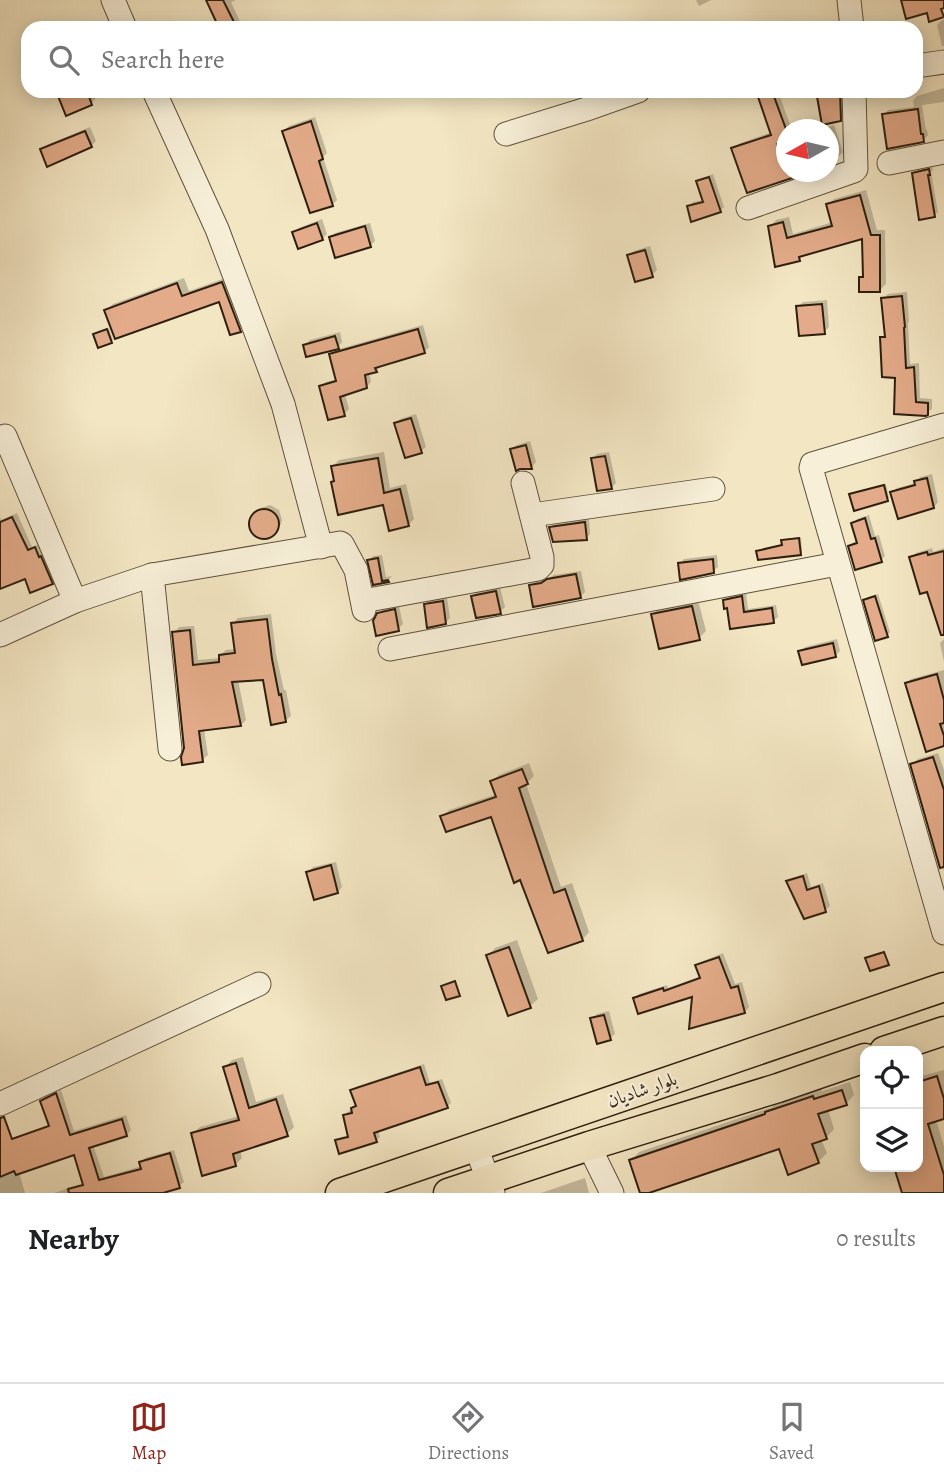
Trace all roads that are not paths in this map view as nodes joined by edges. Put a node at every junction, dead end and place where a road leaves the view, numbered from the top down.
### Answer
1 (113, 0) edge
2 (849, 0) edge
3 (122, 21) edge
4 (849, 21) edge
5 (944, 62) edge
6 (923, 65) edge
7 (157, 98) edge
8 (618, 98) edge
9 (854, 98) edge
10 (506, 134) dead end
11 (944, 152) edge
12 (889, 163) dead end
13 (748, 208) dead end
14 (944, 425) edge
15 (5, 436) dead end
16 (523, 483) dead end
17 (713, 489) dead end
18 (532, 515) junction
19 (331, 545) junction
20 (837, 564) junction
21 (152, 575) junction
22 (75, 601) junction
23 (0, 635) edge
24 (390, 649) dead end
25 (170, 749) dead end
26 (944, 933) edge
27 (260, 984) dead end
28 (944, 987) edge
29 (944, 1031) edge
30 (899, 1046) edge
31 (860, 1060) edge
32 (0, 1104) edge
33 (589, 1146) junction
34 (476, 1147) junction
35 (491, 1186) edge
36 (340, 1193) edge
37 (448, 1193) edge
38 (612, 1193) edge

1 - 3 street
2 - 4 street
5 - 6 street
7 - 19 street
8 - 10 street
9 - 13 street
11 - 12 street
14 - 20 street
15 - 22 street
16 - 18 street
17 - 18 street
18 - 19 street
19 - 21 street
20 - 24 street
20 - 26 street
21 - 22 street
21 - 25 street
22 - 23 street
27 - 32 street
28 - 34 main road, بلوار شادیان
29 - 30 main road
31 - 33 main road, بلوار شادیان
33 - 35 main road, بلوار شادیان
33 - 38 street
34 - 35 street
34 - 36 main road, بلوار شادیان
35 - 37 main road, بلوار شادیان

